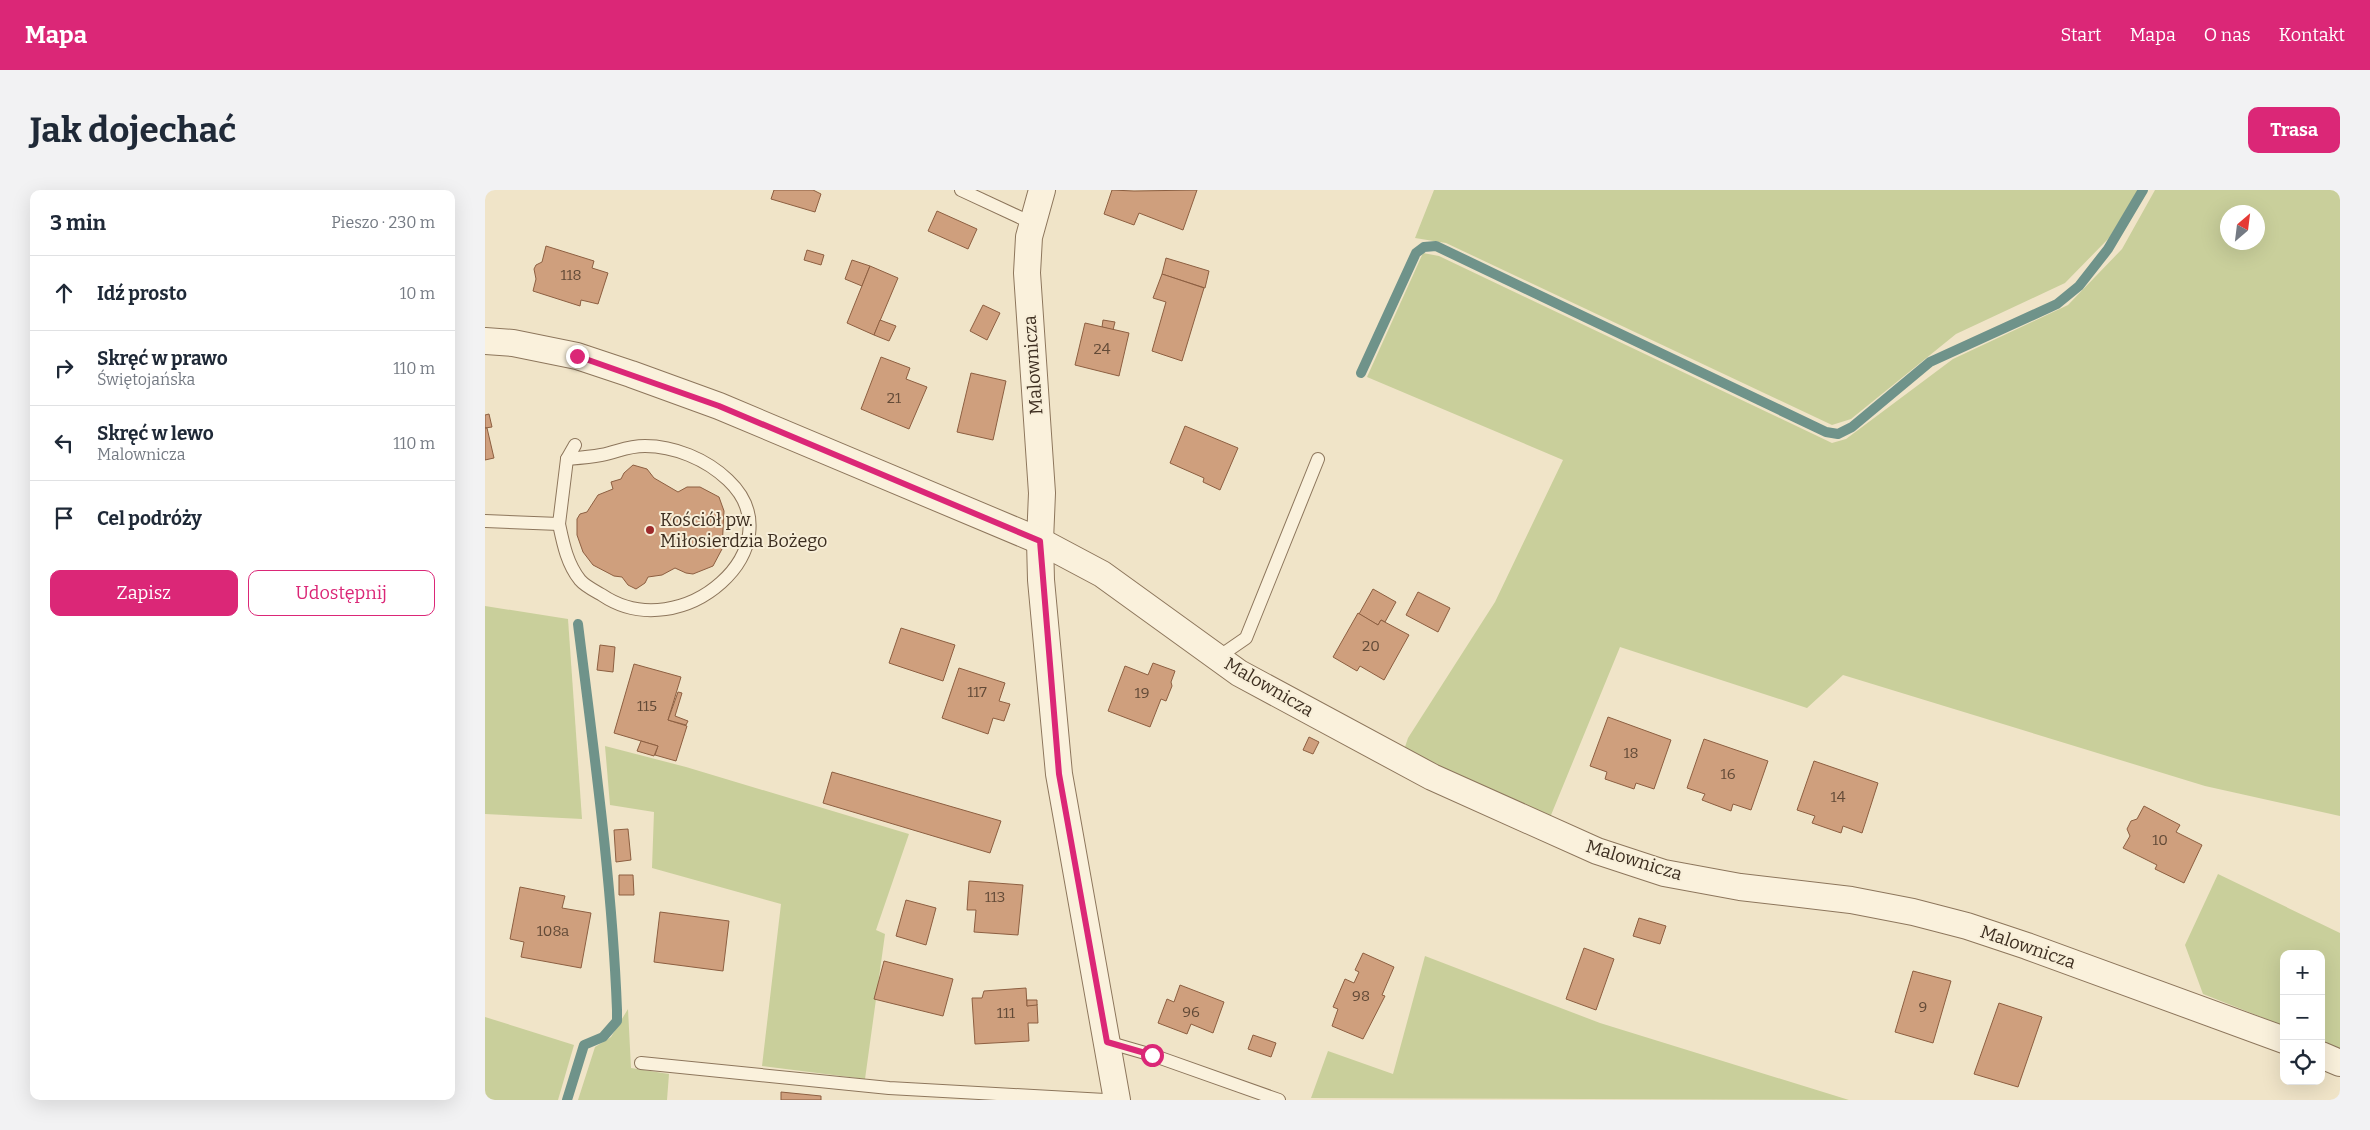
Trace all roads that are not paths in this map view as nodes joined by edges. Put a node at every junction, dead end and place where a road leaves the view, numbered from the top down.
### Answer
1 (961, 190) edge
2 (1043, 190) edge
3 (1032, 223) junction
4 (485, 341) edge
5 (575, 445) dead end
6 (567, 459) junction
7 (1318, 459) dead end
8 (485, 521) edge
9 (559, 524) junction
10 (1040, 541) junction
11 (1217, 658) junction
12 (2280, 1039) edge
13 (1107, 1042) junction
14 (2325, 1057) edge
15 (641, 1063) dead end
16 (2340, 1063) edge
17 (1105, 1100) edge
18 (1117, 1100) edge
19 (1279, 1100) edge

1 - 3 lane
2 - 3 street, Malownicza
3 - 10 street, Malownicza
4 - 10 street, Malownicza
5 - 6 lane
6 - 9 lane
6 - 9 lane
7 - 11 lane
8 - 9 lane
10 - 11 street, Malownicza
10 - 13 street
11 - 12 street, Malownicza
13 - 18 street
13 - 19 lane
14 - 16 street
15 - 17 lane

